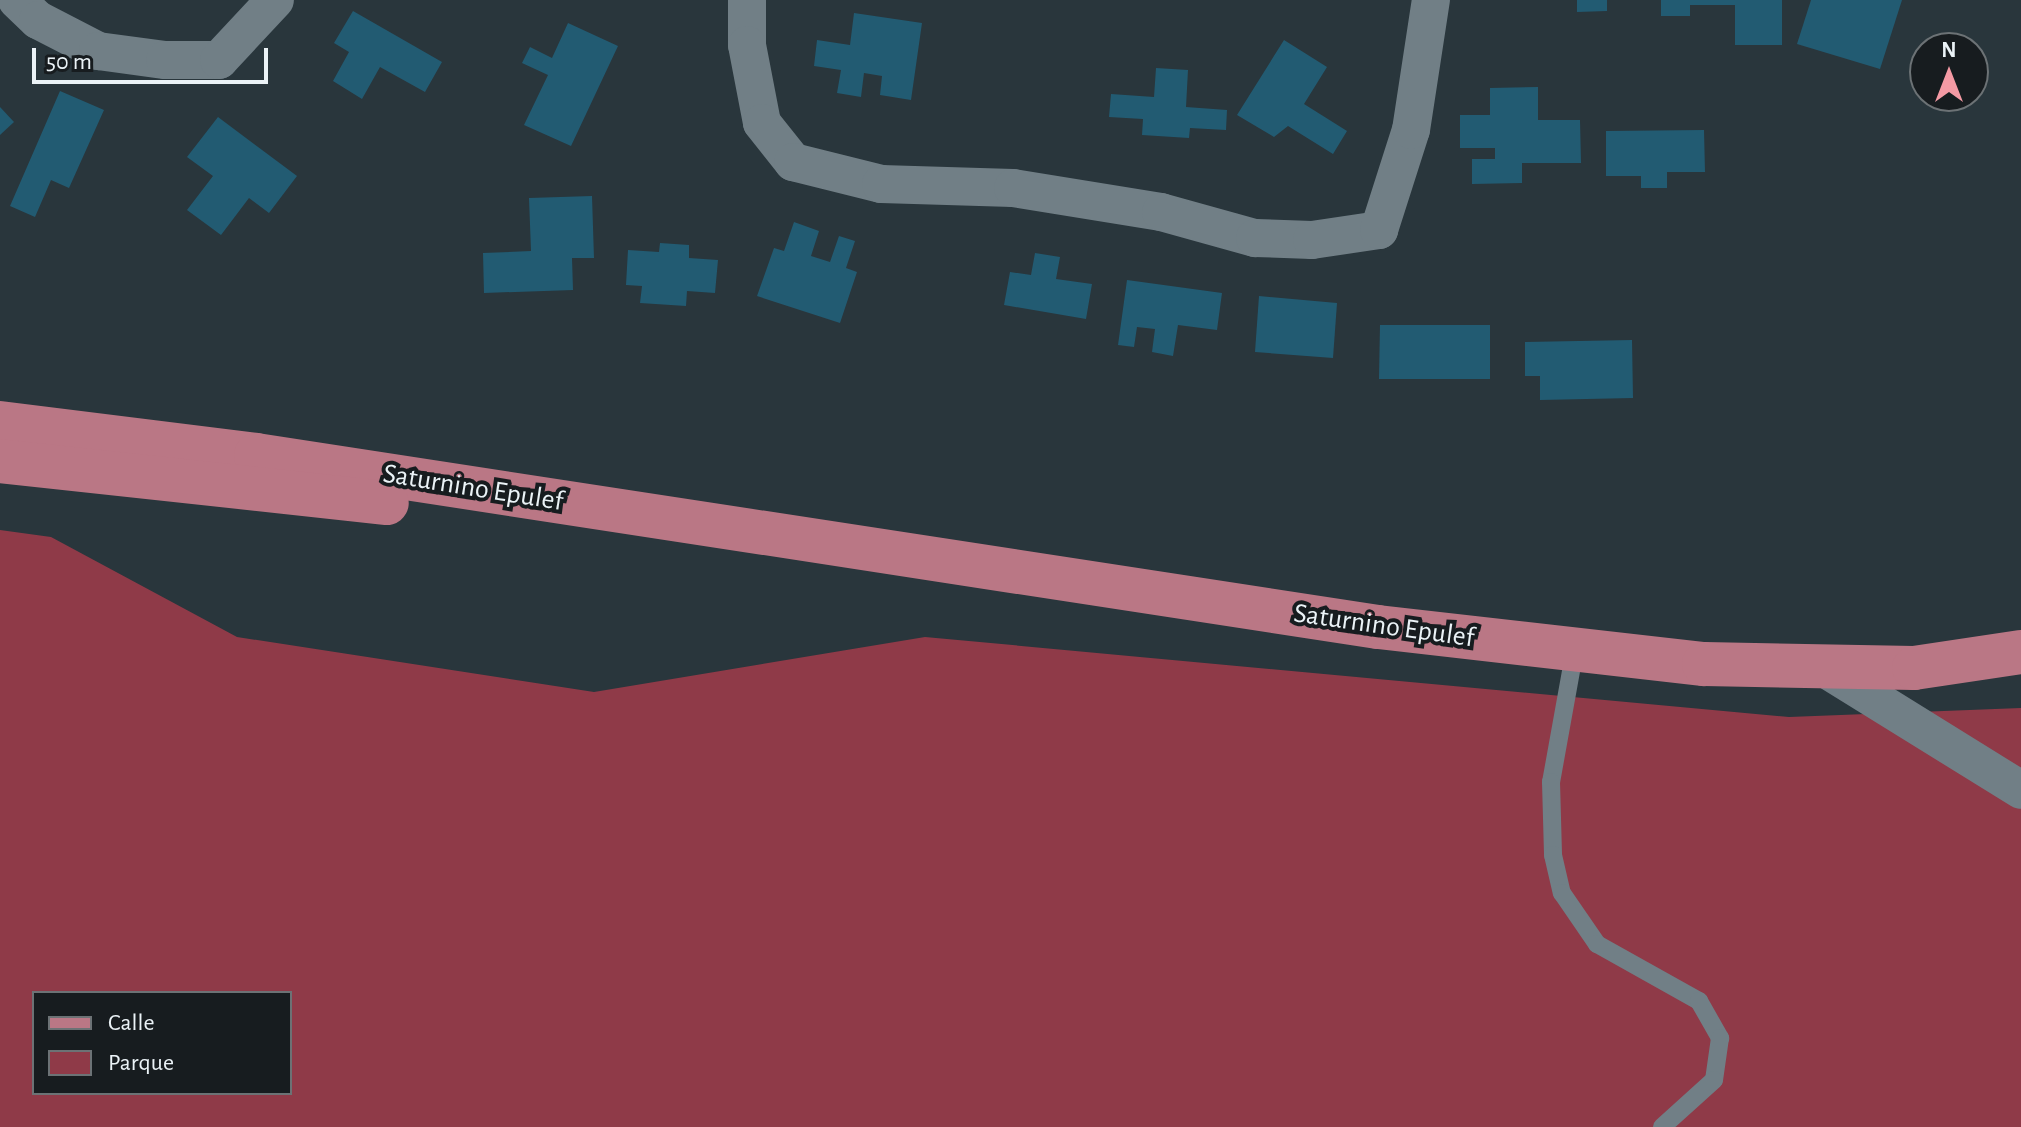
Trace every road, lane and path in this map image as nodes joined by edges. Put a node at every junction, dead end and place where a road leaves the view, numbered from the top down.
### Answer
1 (17, 0) edge
2 (275, 0) edge
3 (747, 0) edge
4 (1431, 0) edge
5 (0, 423) edge
6 (0, 461) edge
7 (945, 560) junction
8 (1575, 649) junction
9 (2021, 652) edge
10 (1826, 669) junction
11 (2021, 790) edge
12 (1662, 1127) edge

1 - 2 street
3 - 4 street
5 - 7 main road, Saturnino Epulef
6 - 7 main road, Saturnino Epulef
7 - 8 main road, Saturnino Epulef
8 - 10 main road, Saturnino Epulef
8 - 12 lane
9 - 10 main road, Saturnino Epulef
10 - 11 street

